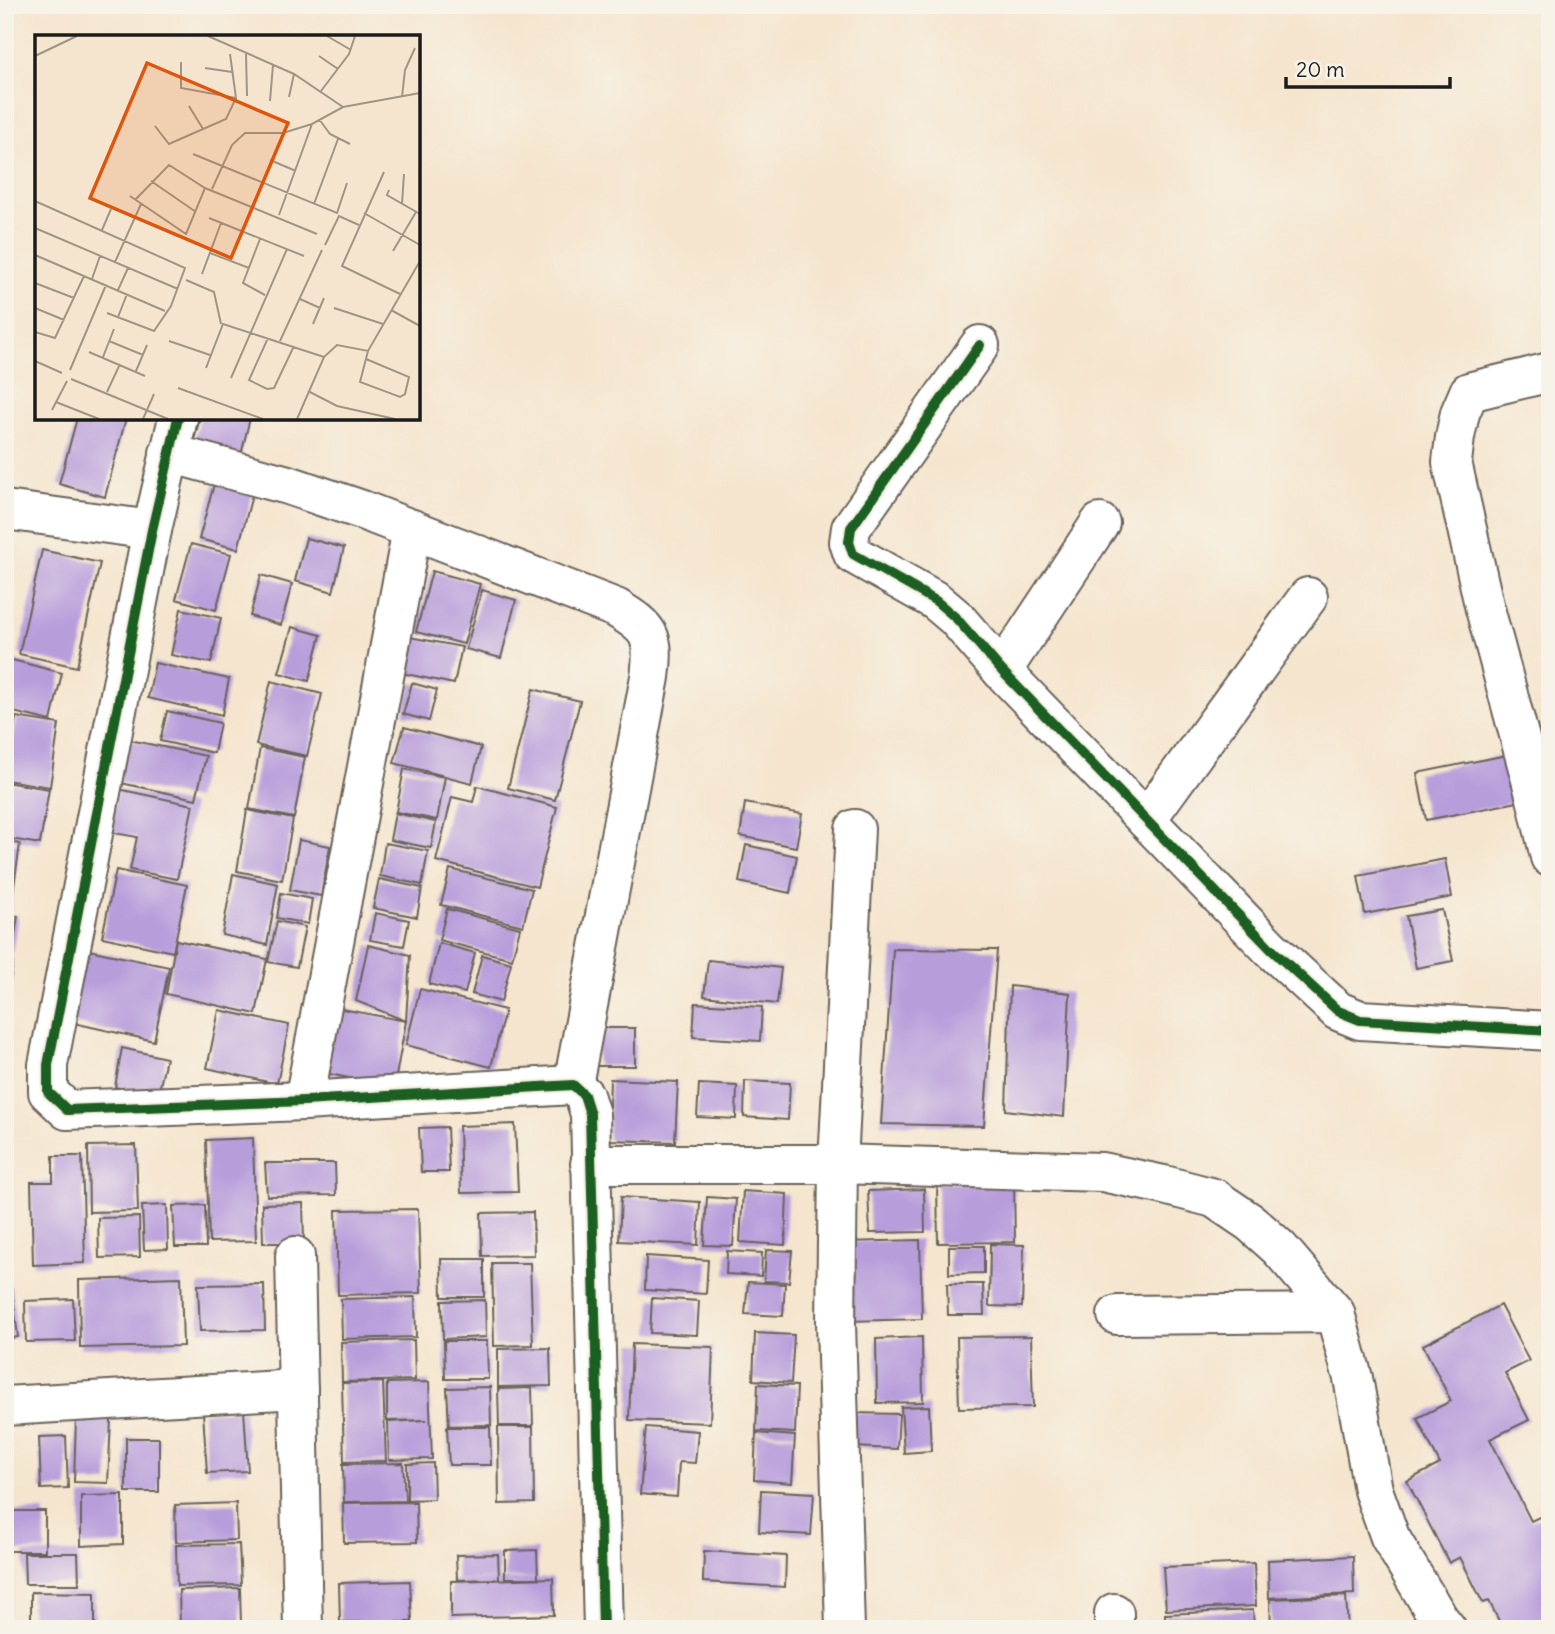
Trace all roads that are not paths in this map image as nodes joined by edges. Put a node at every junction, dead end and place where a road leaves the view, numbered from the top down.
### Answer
1 (980, 345) dead end
2 (1550, 372) edge
3 (173, 436) edge
4 (5, 510) edge
5 (1100, 523) dead end
6 (412, 529) junction
7 (152, 530) junction
8 (1308, 597) dead end
9 (1002, 671) junction
10 (1146, 820) junction
11 (855, 828) dead end
12 (1550, 857) edge
13 (1550, 1031) edge
14 (573, 1085) junction
15 (304, 1101) junction
16 (590, 1164) junction
17 (838, 1164) junction
18 (295, 1256) dead end
19 (1335, 1313) junction
20 (1117, 1315) dead end
21 (298, 1390) junction
22 (5, 1406) edge
23 (303, 1629) edge
24 (603, 1629) edge
25 (845, 1629) edge
26 (1447, 1629) edge

1 - 9 street
2 - 12 street
3 - 6 street
3 - 7 street
4 - 7 street
5 - 9 street
6 - 14 street
6 - 15 street
7 - 15 street
8 - 10 street
9 - 10 street
10 - 13 street
11 - 17 street
14 - 15 street
14 - 16 street
16 - 17 street
16 - 24 street
17 - 19 street
17 - 25 street
18 - 21 street
19 - 20 street
19 - 26 street
21 - 22 street
21 - 23 street

